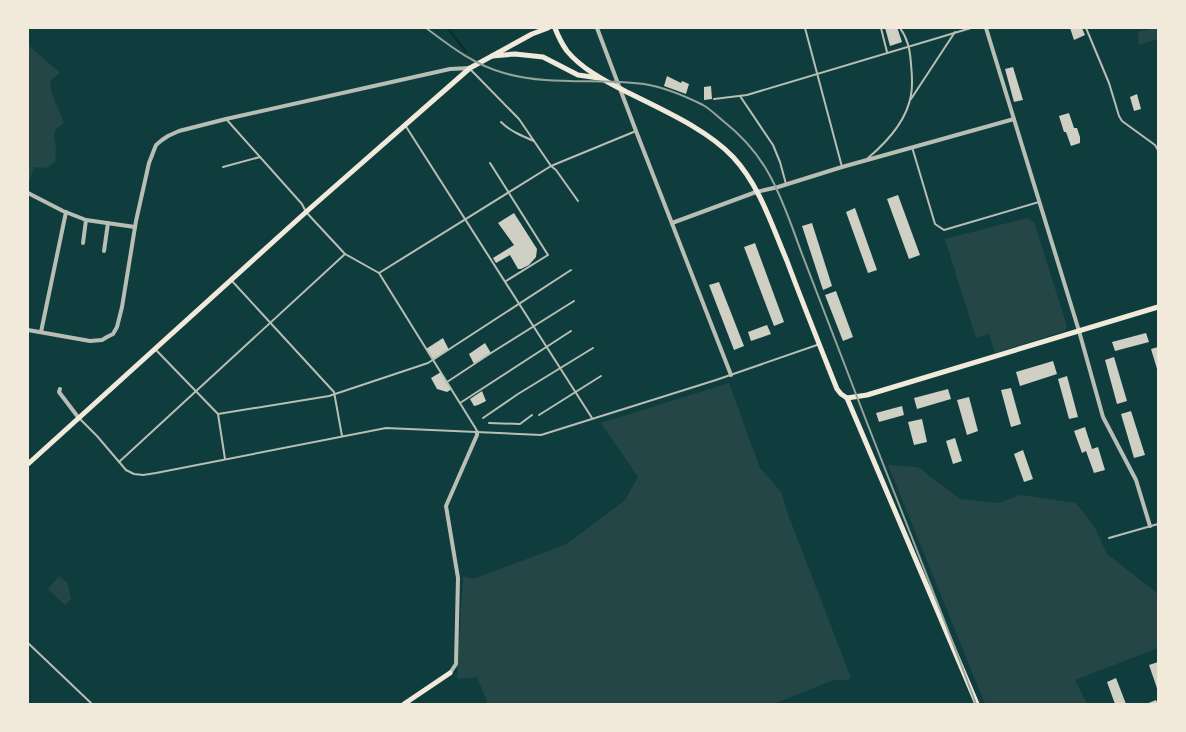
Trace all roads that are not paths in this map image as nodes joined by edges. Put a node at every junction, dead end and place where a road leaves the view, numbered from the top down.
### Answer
1 (548, 28) edge
2 (555, 28) edge
3 (598, 28) edge
4 (805, 28) edge
5 (881, 28) edge
6 (900, 28) edge
7 (971, 28) edge
8 (986, 28) edge
9 (1086, 28) edge
10 (955, 32) junction
11 (909, 46) junction
12 (887, 52) junction
13 (489, 57) junction
14 (469, 68) junction
15 (817, 73) junction
16 (601, 78) junction
17 (620, 89) junction
18 (740, 96) junction
19 (714, 100) dead end
20 (910, 102) junction
21 (226, 119) junction
22 (1014, 120) junction
23 (501, 122) dead end
24 (405, 125) junction
25 (636, 131) junction
26 (534, 140) junction
27 (912, 147) junction
28 (1158, 150) edge
29 (260, 158) junction
30 (866, 160) junction
31 (490, 163) dead end
32 (550, 166) junction
33 (223, 167) dead end
34 (842, 167) junction
35 (786, 184) junction
36 (756, 192) junction
37 (28, 193) edge
38 (508, 193) junction
39 (578, 201) dead end
40 (1039, 202) junction
41 (66, 212) junction
42 (306, 212) junction
43 (465, 219) junction
44 (86, 220) junction
45 (108, 223) junction
46 (672, 223) junction
47 (135, 227) junction
48 (82, 243) dead end
49 (104, 251) dead end
50 (345, 254) junction
51 (572, 270) dead end
52 (379, 273) junction
53 (231, 280) junction
54 (505, 282) junction
55 (574, 301) dead end
56 (519, 304) junction
57 (1158, 307) edge
58 (270, 323) junction
59 (533, 326) junction
60 (28, 330) edge
61 (571, 331) dead end
62 (1078, 331) junction
63 (41, 332) junction
64 (819, 344) junction
65 (546, 346) junction
66 (155, 348) junction
67 (592, 348) dead end
68 (434, 360) junction
69 (560, 369) junction
70 (731, 375) junction
71 (601, 376) dead end
72 (447, 382) junction
73 (60, 389) dead end
74 (196, 391) junction
75 (575, 392) junction
76 (334, 393) junction
77 (847, 398) junction
78 (460, 403) junction
79 (218, 414) junction
80 (532, 415) dead end
81 (539, 415) dead end
82 (78, 417) junction
83 (483, 418) dead end
84 (592, 419) junction
85 (489, 423) dead end
86 (477, 432) junction
87 (342, 437) junction
88 (225, 459) junction
89 (119, 462) junction
90 (28, 464) edge
91 (1158, 524) edge
92 (1150, 526) junction
93 (1109, 538) dead end
94 (28, 643) edge
95 (450, 673) joint
96 (92, 704) edge
97 (404, 704) edge
98 (977, 704) edge

1 - 13 main road
2 - 16 main road
3 - 17 street
4 - 15 lane
5 - 12 lane
6 - 11 lane
7 - 10 lane
8 - 22 street
9 - 28 lane
10 - 11 lane
10 - 20 lane
11 - 12 lane
11 - 20 lane
12 - 15 lane
13 - 14 main road
13 - 16 main road
14 - 21 street
14 - 24 main road
14 - 26 lane
15 - 18 lane
15 - 34 lane
16 - 17 main road
17 - 25 street
17 - 36 main road
18 - 19 lane
18 - 35 lane
20 - 30 lane
21 - 29 lane
21 - 47 street
22 - 27 street
22 - 40 street
23 - 26 lane
24 - 42 main road
24 - 43 lane
25 - 32 lane
25 - 46 street
26 - 32 lane
27 - 30 street
27 - 40 lane
29 - 33 lane
29 - 42 lane
30 - 34 street
31 - 38 lane
32 - 38 lane
32 - 39 lane
34 - 35 street
35 - 36 street
36 - 46 street
36 - 64 main road
37 - 41 street
38 - 43 lane
38 - 54 lane
40 - 62 street
41 - 44 street
41 - 63 street
42 - 50 lane
42 - 53 main road
43 - 52 lane
43 - 54 lane
44 - 45 street
44 - 48 street
45 - 47 street
45 - 49 street
46 - 70 street
47 - 63 street
50 - 52 lane
50 - 58 lane
51 - 56 lane
52 - 68 lane
53 - 58 lane
53 - 66 main road
54 - 56 lane
55 - 59 lane
56 - 59 lane
56 - 68 lane
57 - 62 main road
58 - 74 lane
58 - 76 lane
59 - 65 lane
59 - 72 lane
60 - 63 street
61 - 65 lane
62 - 77 main road
62 - 92 street
64 - 70 lane
64 - 77 main road
65 - 69 lane
65 - 78 lane
66 - 74 lane
66 - 82 main road
67 - 69 lane
68 - 72 lane
68 - 76 lane
69 - 75 lane
69 - 83 lane
70 - 84 lane
71 - 75 lane
72 - 78 lane
73 - 82 street
74 - 79 lane
74 - 89 lane
75 - 81 lane
75 - 84 lane
76 - 79 lane
76 - 87 lane
77 - 98 main road
78 - 86 lane
79 - 88 lane
80 - 85 lane
82 - 89 lane
82 - 90 main road
84 - 86 lane
86 - 87 lane
86 - 95 street
87 - 88 lane
88 - 89 lane
91 - 92 lane
92 - 93 lane
94 - 96 lane
95 - 97 main road

